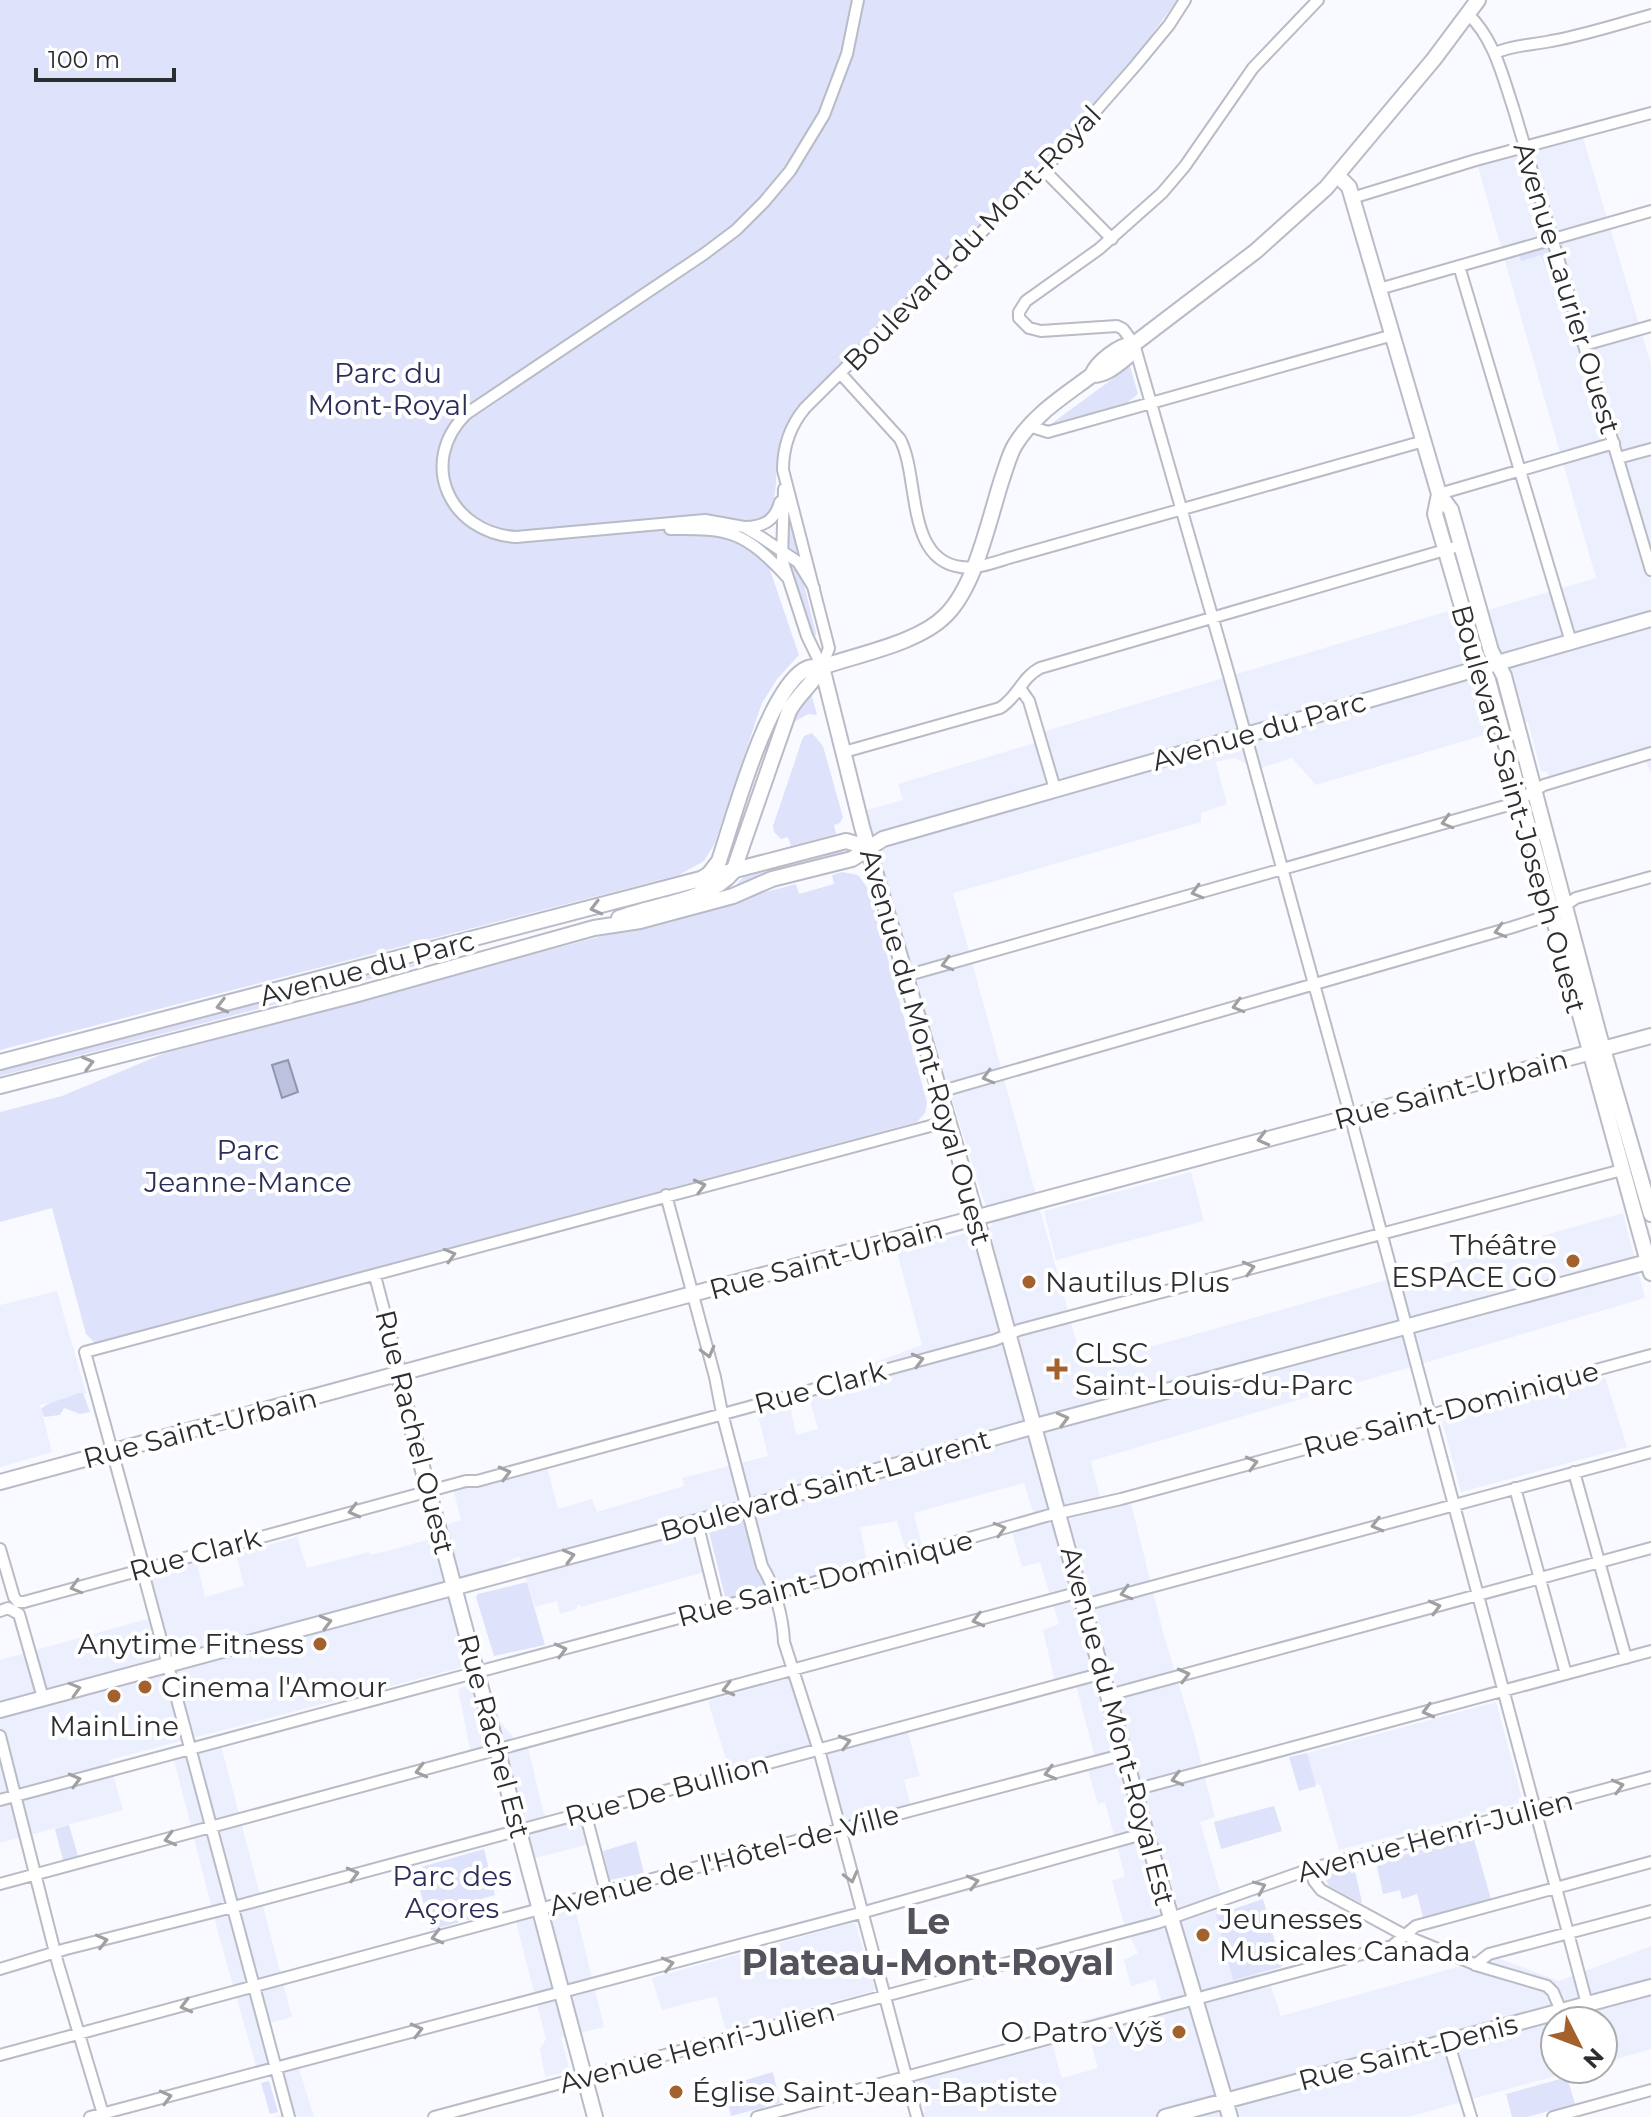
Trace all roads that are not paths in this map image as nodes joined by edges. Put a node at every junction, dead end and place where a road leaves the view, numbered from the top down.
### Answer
1 (855, 0) edge
2 (1185, 0) edge
3 (1318, 0) edge
4 (1478, 0) edge
5 (1468, 14) junction
6 (1651, 15) edge
7 (1495, 53) junction
8 (1651, 113) edge
9 (1524, 146) junction
10 (1044, 170) junction
11 (1337, 175) junction
12 (1352, 198) junction
13 (1651, 211) edge
14 (1112, 239) junction
15 (1553, 239) junction
16 (1459, 266) junction
17 (1379, 289) junction
18 (1651, 326) edge
19 (1393, 335) junction
20 (1134, 344) junction
21 (1584, 345) junction
22 (840, 373) junction
23 (1149, 403) junction
24 (1029, 426) junction
25 (1424, 441) junction
26 (1614, 443) junction
27 (1651, 449) edge
28 (1618, 458) junction
29 (1519, 470) junction
30 (785, 485) junction
31 (1439, 494) junction
32 (1182, 508) junction
33 (744, 527) junction
34 (1462, 545) junction
35 (1446, 550) junction
36 (781, 551) junction
37 (974, 566) junction
38 (1651, 570) edge
39 (787, 577) junction
40 (814, 588) junction
41 (1212, 619) junction
42 (1651, 619) edge
43 (1571, 642) junction
44 (1498, 664) junction
45 (822, 667) junction
46 (1482, 668) junction
47 (1020, 688) junction
48 (1245, 735) junction
49 (844, 752) junction
50 (1651, 753) edge
51 (1055, 789) junction
52 (1527, 794) junction
53 (867, 847) junction
54 (1282, 868) junction
55 (733, 872) junction
56 (1651, 877) edge
57 (698, 881) junction
58 (1559, 910) junction
59 (594, 928) junction
60 (905, 976) junction
61 (1313, 984) junction
62 (1651, 1036) edge
63 (1596, 1050) junction
64 (0, 1062) edge
65 (0, 1086) edge
66 (939, 1092) junction
67 (1349, 1115) junction
68 (949, 1121) junction
69 (1644, 1163) edge
70 (1622, 1170) junction
71 (666, 1195) junction
72 (1651, 1214) edge
73 (977, 1218) junction
74 (1381, 1234) junction
75 (1650, 1265) edge
76 (375, 1276) junction
77 (693, 1295) junction
78 (1405, 1326) junction
79 (1008, 1334) junction
80 (1651, 1355) edge
81 (401, 1374) junction
82 (722, 1413) junction
83 (1429, 1414) junction
84 (1034, 1426) junction
85 (112, 1451) junction
86 (1651, 1452) edge
87 (1574, 1472) junction
88 (0, 1482) edge
89 (1515, 1488) junction
90 (429, 1491) junction
91 (1453, 1505) junction
92 (747, 1508) junction
93 (1059, 1513) junction
94 (697, 1522) junction
95 (1651, 1548) edge
96 (0, 1549) edge
97 (1599, 1562) junction
98 (143, 1568) junction
99 (1539, 1578) junction
100 (456, 1587) junction
101 (773, 1595) junction
102 (1477, 1595) junction
103 (1082, 1598) junction
104 (17, 1606) junction
105 (718, 1607) junction
106 (0, 1611) edge
107 (1651, 1651) edge
108 (1626, 1658) junction
109 (169, 1664) junction
110 (793, 1671) junction
111 (476, 1673) junction
112 (1103, 1673) junction
113 (1566, 1674) junction
114 (1503, 1691) junction
115 (1109, 1695) junction
116 (43, 1698) junction
117 (0, 1710) edge
118 (0, 1736) edge
119 (191, 1748) junction
120 (819, 1749) junction
121 (497, 1751) junction
122 (1125, 1754) junction
123 (1651, 1777) edge
124 (1134, 1790) junction
125 (15, 1795) junction
126 (0, 1800) edge
127 (1535, 1809) junction
128 (585, 1812) junction
129 (212, 1828) junction
130 (518, 1829) junction
131 (839, 1829) junction
132 (1146, 1833) junction
133 (1651, 1862) edge
134 (1310, 1869) junction
135 (36, 1874) junction
136 (0, 1884) edge
137 (1556, 1888) junction
138 (606, 1892) junction
139 (233, 1906) junction
140 (539, 1909) junction
141 (1651, 1911) edge
142 (863, 1912) junction
143 (1171, 1918) junction
144 (1568, 1933) junction
145 (1404, 1935) junction
146 (57, 1952) junction
147 (1475, 1965) junction
148 (0, 1969) edge
149 (255, 1987) junction
150 (1651, 1987) edge
151 (562, 1991) junction
152 (883, 1997) junction
153 (1194, 1999) junction
154 (1587, 2004) junction
155 (1558, 2005) edge
156 (1583, 2005) edge
157 (1539, 2017) edge
158 (80, 2034) junction
159 (1448, 2041) junction
160 (0, 2055) edge
161 (276, 2068) junction
162 (584, 2077) junction
163 (907, 2077) junction
164 (1651, 2090) edge
165 (1225, 2101) junction
166 (103, 2114) junction
167 (90, 2117) edge
168 (289, 2117) edge
169 (434, 2117) edge
170 (595, 2117) edge
171 (757, 2117) edge
172 (917, 2117) edge
173 (1165, 2117) edge
174 (1230, 2117) edge
175 (1471, 2117) edge
176 (1553, 2117) edge

1 - 33 street
1 - 39 street
2 - 10 street, Boulevard du Mont-Royal
3 - 14 street
4 - 5 main road
5 - 7 street, Avenue Laurier Ouest
5 - 11 main road
6 - 7 street
7 - 9 street, Avenue Laurier Ouest
8 - 9 street
9 - 12 street
9 - 15 street, Avenue Laurier Ouest
10 - 14 street
10 - 22 street, Boulevard du Mont-Royal
11 - 12 main road, Boulevard Saint-Joseph Ouest
11 - 20 main road
12 - 17 main road, Boulevard Saint-Joseph Ouest
13 - 15 street
14 - 20 street
15 - 16 street
15 - 21 street, Avenue Laurier Ouest
16 - 17 street
16 - 29 street
17 - 19 main road, Boulevard Saint-Joseph Ouest
18 - 21 street
19 - 23 street
19 - 25 main road, Boulevard Saint-Joseph Ouest
20 - 23 street
20 - 24 main road
21 - 26 street, Avenue Laurier Ouest
22 - 30 street, Boulevard du Mont-Royal
22 - 37 street
23 - 24 street
23 - 32 street
24 - 37 main road
25 - 31 main road, Boulevard Saint-Joseph Ouest
25 - 32 street
26 - 28 street, Avenue Laurier Ouest
26 - 29 street
27 - 28 street
28 - 38 street, Avenue Laurier Ouest
29 - 31 street
29 - 43 street
30 - 33 street
30 - 36 street, Boulevard du Mont-Royal
30 - 40 street, Boulevard du Mont-Royal
31 - 34 main road, Boulevard Saint-Joseph Ouest
31 - 35 main road, Boulevard Saint-Joseph Ouest
32 - 37 street
32 - 41 street
33 - 36 street
34 - 35 street
34 - 44 main road, Boulevard Saint-Joseph Ouest
35 - 41 street
35 - 46 main road, Boulevard Saint-Joseph Ouest
36 - 39 street, Boulevard du Mont-Royal
36 - 40 street, Boulevard du Mont-Royal
37 - 45 main road
39 - 45 street, Boulevard du Mont-Royal
40 - 45 street, Boulevard du Mont-Royal
41 - 47 street
41 - 48 street
42 - 43 main road, Avenue du Parc
43 - 44 main road, Avenue du Parc
44 - 46 main road, Avenue du Parc
44 - 52 main road, Boulevard Saint-Joseph Ouest
45 - 49 main road, Avenue du Mont-Royal Ouest
45 - 55 main road
45 - 57 main road
46 - 48 main road, Avenue du Parc
46 - 52 main road, Boulevard Saint-Joseph Ouest
47 - 49 street
47 - 51 street
48 - 51 main road, Avenue du Parc
48 - 54 street
49 - 53 main road, Avenue du Mont-Royal Ouest
50 - 52 street
51 - 53 main road, Avenue du Parc
52 -> 54 street
52 - 58 main road, Boulevard Saint-Joseph Ouest
53 - 55 main road, Avenue du Parc
53 - 59 main road, Avenue du Parc
53 - 60 main road, Avenue du Mont-Royal Ouest
54 -> 60 street
54 - 61 street
55 - 57 main road, Avenue du Parc
55 - 59 main road, Avenue du Parc
56 - 58 street
57 -> 64 main road, Avenue du Parc
58 -> 61 street
58 - 63 main road, Boulevard Saint-Joseph Ouest
65 -> 59 main road, Avenue du Parc
60 - 66 main road, Avenue du Mont-Royal Ouest
61 -> 66 street
61 - 67 street
62 - 63 main road, Rue Saint-Urbain
63 - 67 main road, Rue Saint-Urbain
63 - 69 main road, Boulevard Saint-Joseph Ouest
63 - 70 main road, Boulevard Saint-Joseph Ouest
66 - 68 main road, Avenue du Mont-Royal Ouest
67 -> 73 main road, Rue Saint-Urbain
67 - 74 street
71 -> 68 street
68 - 73 main road, Avenue du Mont-Royal Ouest
69 - 72 main road, Boulevard Saint-Joseph Ouest
70 - 74 street, Rue Clark
70 - 75 main road, Boulevard Saint-Joseph Ouest
76 -> 71 street
71 - 77 street
73 - 77 main road, Rue Saint-Urbain
73 - 79 main road, Avenue du Mont-Royal Ouest
74 - 78 street
79 -> 74 street, Rue Clark
75 - 78 main road, Boulevard Saint-Laurent
76 - 81 street, Rue Rachel Ouest
76 - 85 street
77 - 81 main road, Rue Saint-Urbain
77 -> 82 street
78 - 83 street
84 -> 78 main road, Boulevard Saint-Laurent
82 -> 79 street, Rue Clark
79 - 84 main road, Avenue du Mont-Royal Ouest
80 - 83 street, Rue Saint-Dominique
81 - 85 main road, Rue Saint-Urbain
81 - 90 main road, Rue Rachel Ouest
90 -> 82 street, Rue Clark
82 - 92 street
83 - 91 street
93 -> 83 street, Rue Saint-Dominique
84 - 92 main road, Boulevard Saint-Laurent
84 - 93 main road, Avenue du Mont-Royal Est
85 - 88 main road, Rue Saint-Urbain
85 - 98 street
86 - 87 street
87 - 89 street
87 - 97 street
89 - 91 street
89 - 99 street
90 -> 98 street, Rue Clark
90 - 100 main road, Rue Rachel Ouest
91 - 102 street
91 -> 103 street
92 - 94 main road, Boulevard Saint-Laurent
92 - 101 street
101 -> 93 street, Rue Saint-Dominique
93 - 103 main road, Avenue du Mont-Royal Est
100 -> 94 main road, Boulevard Saint-Laurent
94 - 105 street
95 - 97 street
96 - 104 street
97 - 99 street
97 - 108 street
98 -> 104 street, Rue Clark
98 - 109 street
99 - 102 street
99 - 113 street
109 -> 100 main road, Boulevard Saint-Laurent
100 - 111 main road, Rue Rachel Est
101 - 105 street, Rue Saint-Dominique
101 - 110 street
102 - 114 street
115 -> 102 street
103 -> 110 street
103 - 112 main road, Avenue du Mont-Royal Est
104 - 106 street, Rue Clark
104 - 116 street
111 -> 105 street, Rue Saint-Dominique
107 - 108 street
108 - 113 street
116 -> 109 main road, Boulevard Saint-Laurent
109 - 119 street
110 - 120 street
110 -> 121 street
111 - 119 street, Rue Saint-Dominique
111 - 121 main road, Rue Rachel Est
112 - 115 main road, Avenue du Mont-Royal Est
120 -> 112 street, Rue De Bullion
113 - 114 street
114 -> 124 street
114 - 127 street
115 - 122 main road, Avenue du Mont-Royal Est
116 - 117 main road, Boulevard Saint-Laurent
118 - 125 street
125 -> 119 street, Rue Saint-Dominique
119 - 129 street
120 - 128 street, Rue De Bullion
120 - 131 street
121 -> 129 street
121 - 130 main road, Rue Rachel Est
122 - 124 main road, Avenue du Mont-Royal Est
122 -> 131 street, Avenue de l'Hôtel-de-Ville
127 -> 123 street, Avenue Henri-Julien
124 - 132 main road, Avenue du Mont-Royal Est
125 - 126 street, Rue Saint-Dominique
125 - 135 street
127 - 134 street, Avenue Henri-Julien
127 - 137 street
128 - 130 street, Rue De Bullion
128 - 138 street
129 -> 135 street
129 - 139 street
139 -> 130 street, Rue De Bullion
130 - 140 main road, Rue Rachel Est
131 - 138 street, Avenue de l'Hôtel-de-Ville
131 -> 142 street
142 -> 132 street
132 - 143 main road, Avenue du Mont-Royal Est
133 - 137 street
143 -> 134 street, Avenue Henri-Julien
134 - 145 street
135 - 136 street
135 - 146 street
137 - 144 street
137 - 145 street
138 - 140 street, Avenue de l'Hôtel-de-Ville
146 -> 139 street, Rue De Bullion
139 - 149 street
140 -> 149 street, Avenue de l'Hôtel-de-Ville
140 - 151 main road, Rue Rachel Est
141 - 144 street
151 -> 142 street
142 - 152 street
143 - 152 street, Avenue Henri-Julien
143 - 153 main road, Avenue du Mont-Royal Est
144 - 147 street
144 - 154 street
145 - 147 street
145 - 153 street
146 - 148 street, Rue De Bullion
146 - 158 street
147 - 155 street
149 -> 158 street, Avenue de l'Hôtel-de-Ville
149 - 161 street
150 - 154 main road, Rue Saint-Denis
161 -> 151 street
151 - 162 main road, Rue Rachel Est
152 - 162 street, Avenue Henri-Julien
152 - 163 street
153 - 163 street
153 - 165 main road, Avenue du Mont-Royal Est
154 - 156 main road, Rue Saint-Denis
157 - 159 main road, Rue Saint-Denis
158 - 160 street, Avenue de l'Hôtel-de-Ville
158 - 166 street
159 - 165 main road, Rue Saint-Denis
159 - 175 street
166 -> 161 street
161 - 168 street
162 - 169 street, Avenue Henri-Julien
162 - 170 main road, Rue Rachel Est
163 - 171 street
163 - 172 street
164 - 176 street
165 - 173 main road, Rue Saint-Denis
165 - 174 main road, Avenue du Mont-Royal Est
166 - 167 street

